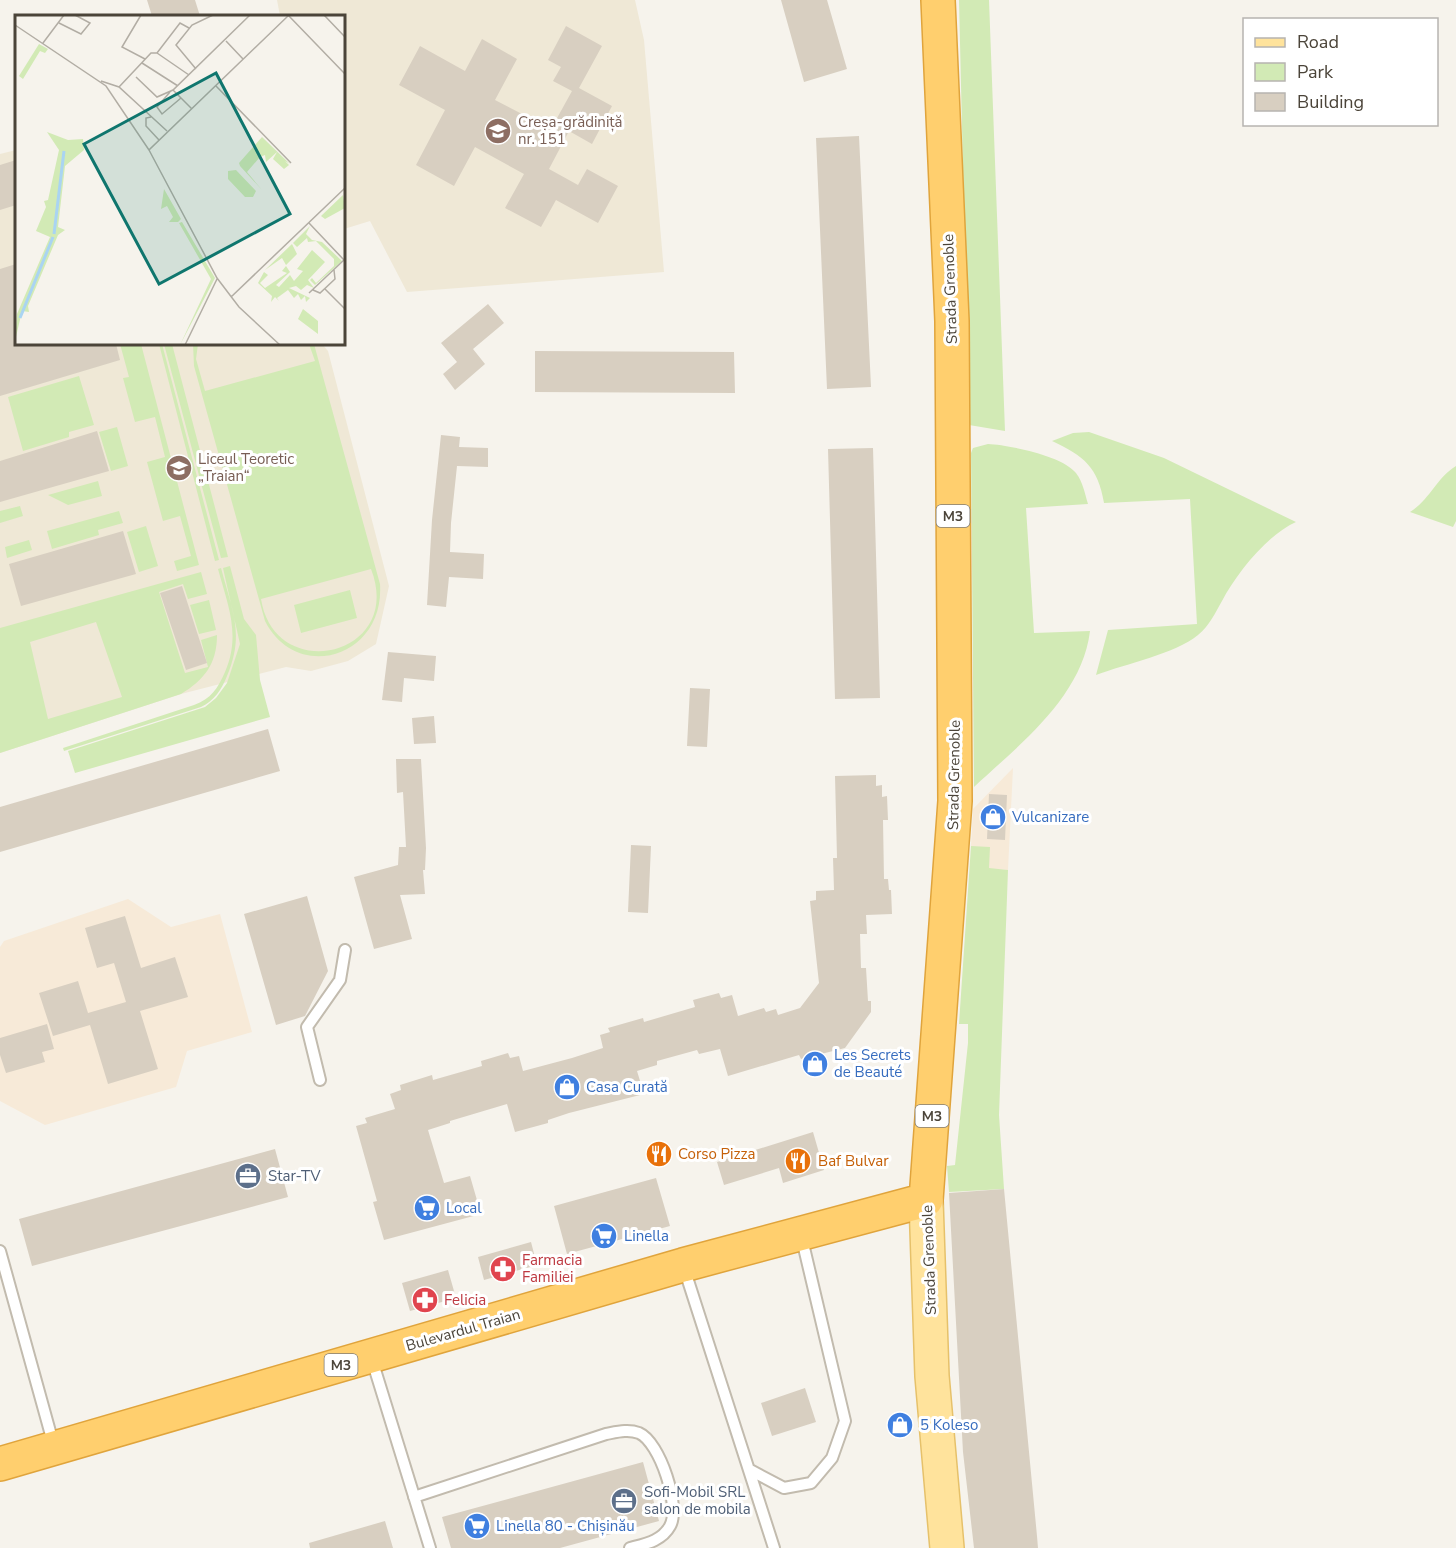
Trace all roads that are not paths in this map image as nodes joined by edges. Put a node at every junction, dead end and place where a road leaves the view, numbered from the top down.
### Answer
1 (938, 0) edge
2 (345, 950) dead end
3 (320, 1080) dead end
4 (926, 1200) junction
5 (800, 1233) junction
6 (0, 1251) edge
7 (683, 1265) junction
8 (370, 1356) junction
9 (54, 1449) junction
10 (0, 1464) edge
11 (750, 1470) junction
12 (414, 1497) junction
13 (429, 1548) edge
14 (630, 1548) edge
15 (774, 1548) edge
16 (947, 1548) edge

1 - 4 highway, Strada Grenoble / M3
2 - 3 lane
4 - 5 highway, Bulevardul Traian / M3
4 - 16 main road, Strada Grenoble
5 - 7 highway, Bulevardul Traian / M3
5 - 11 lane
6 - 9 lane
7 - 8 highway, Bulevardul Traian / M3
7 - 11 lane
8 - 9 highway, Bulevardul Traian / M3
8 - 12 lane
9 - 10 highway, Bulevardul Traian / M3
11 - 15 lane
12 - 13 lane
12 - 14 lane

